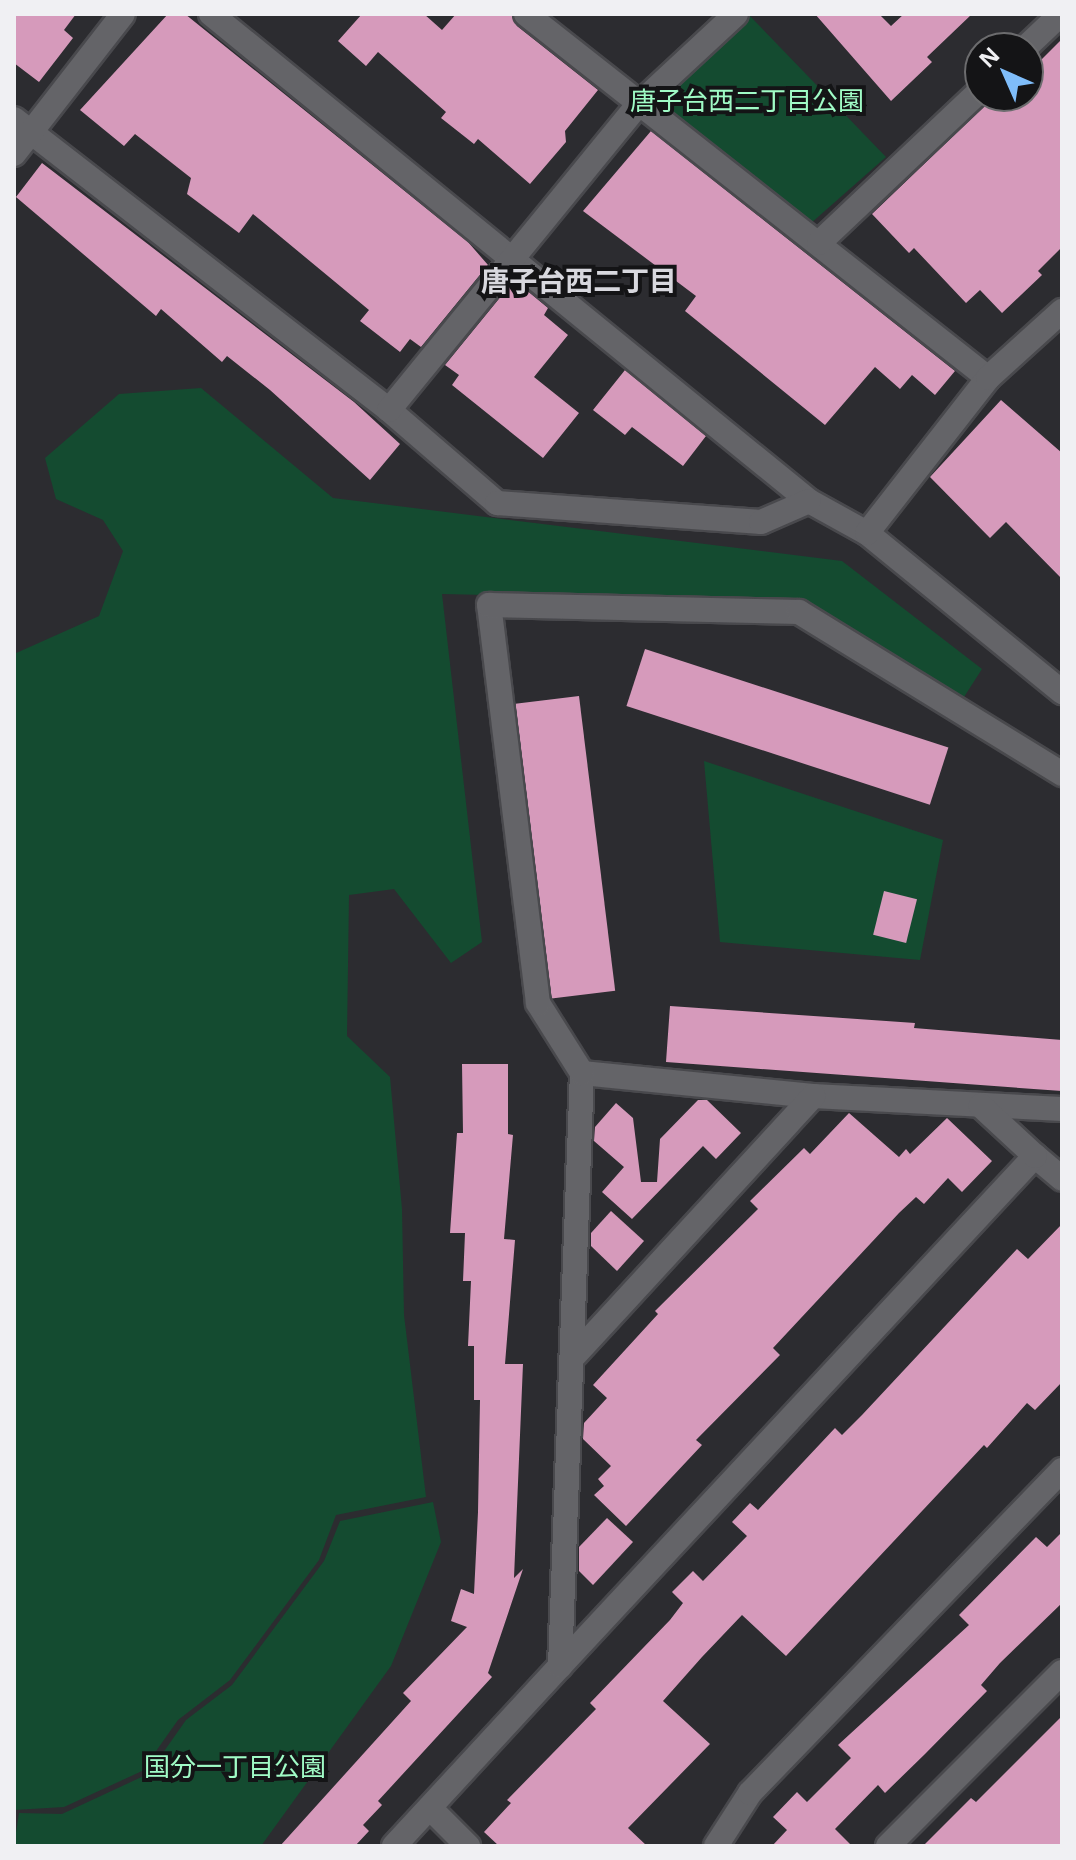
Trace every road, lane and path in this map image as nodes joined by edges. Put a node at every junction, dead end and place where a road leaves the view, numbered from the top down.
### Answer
1 (123, 14) edge
2 (211, 14) edge
3 (526, 14) edge
4 (736, 14) edge
5 (1061, 14) edge
6 (1042, 32) edge
7 (637, 106) junction
8 (964, 106) edge
9 (22, 126) edge
10 (14, 154) edge
11 (819, 243) junction
12 (514, 258) junction
13 (1062, 311) edge
14 (988, 378) junction
15 (389, 410) junction
16 (809, 501) junction
17 (867, 533) junction
18 (1062, 692) edge
19 (1062, 774) edge
20 (582, 1073) junction
21 (813, 1096) junction
22 (981, 1106) junction
23 (1062, 1109) edge
24 (1035, 1156) junction
25 (1062, 1179) edge
26 (575, 1355) junction
27 (1062, 1470) edge
28 (560, 1666) junction
29 (1062, 1672) edge
30 (430, 1808) junction
31 (394, 1846) edge
32 (468, 1846) edge
33 (716, 1846) edge
34 (888, 1846) edge

1 - 9 street
2 - 12 street
3 - 7 street
4 - 7 street
5 - 6 street
7 - 11 street
7 - 12 street
8 - 11 street
9 - 10 street
9 - 15 street
11 - 14 street
12 - 15 street
12 - 16 street
13 - 14 street
14 - 17 street
15 - 16 street
16 - 17 street
17 - 18 street
19 - 20 street
20 - 21 street
20 - 26 street
21 - 22 street
21 - 26 street
22 - 23 street
22 - 24 street
24 - 25 street
24 - 28 street
26 - 28 street
27 - 33 street
28 - 30 street
29 - 34 street
30 - 31 street
30 - 32 street

